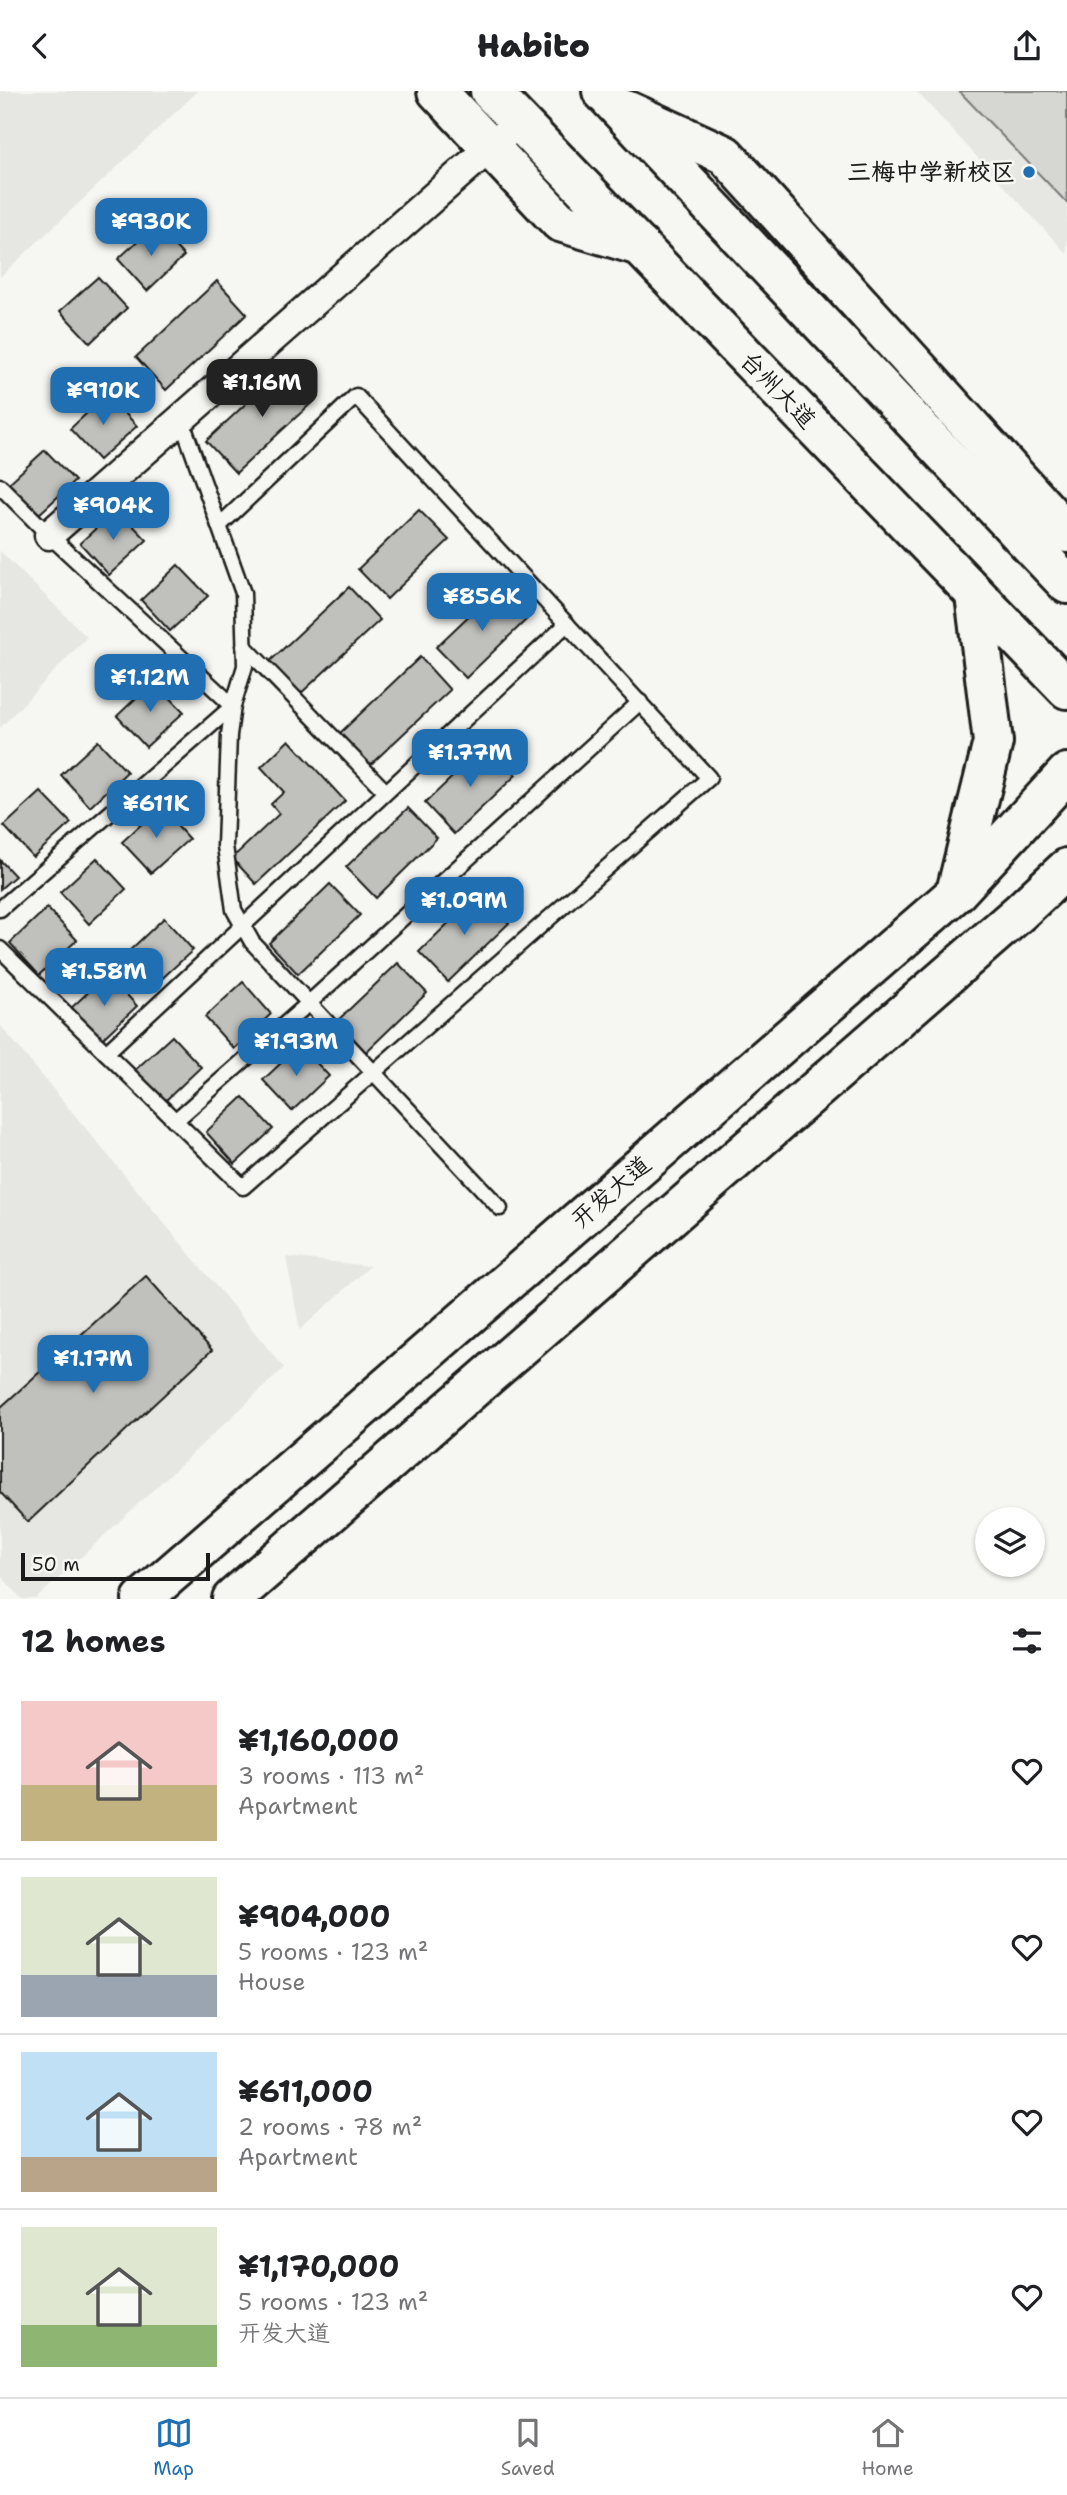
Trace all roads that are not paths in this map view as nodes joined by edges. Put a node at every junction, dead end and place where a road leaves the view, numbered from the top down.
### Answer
1 (437, 91) edge
2 (490, 91) edge
3 (614, 100) edge
4 (520, 122) junction
5 (640, 246) junction
6 (181, 419) junction
7 (0, 486) edge
8 (219, 526) junction
9 (49, 535) junction
10 (1056, 545) edge
11 (1067, 584) edge
12 (975, 595) junction
13 (567, 624) junction
14 (244, 646) junction
15 (1067, 689) edge
16 (640, 702) junction
17 (233, 706) junction
18 (1067, 773) edge
19 (383, 789) dead end
20 (1067, 868) edge
21 (957, 892) junction
22 (1067, 905) edge
23 (0, 909) edge
24 (1020, 912) junction
25 (244, 927) junction
26 (0, 949) edge
27 (309, 1003) junction
28 (106, 1053) junction
29 (372, 1071) junction
30 (175, 1121) junction
31 (500, 1208) dead end
32 (142, 1599) edge
33 (232, 1599) edge

1 - 5 main road
2 - 4 main road, 台州大道
3 - 10 main road
4 - 5 main road, 台州大道
4 - 6 street
5 - 12 main road, 台州大道
6 - 8 lane
6 - 9 street
7 - 9 lane
8 - 13 lane
8 - 14 lane
9 - 17 lane
10 - 11 main road
12 - 15 main road, 台州大道
12 - 21 main road
13 - 16 lane
13 - 25 lane
14 - 17 lane
14 - 19 lane
16 - 27 lane
16 - 29 lane
17 - 23 lane
17 - 25 lane
18 - 21 main road, 开发大道
20 - 24 main road
21 - 32 main road, 开发大道
22 - 24 main road
24 - 33 main road
25 - 27 lane
25 - 28 lane
26 - 28 lane
27 - 29 lane
27 - 30 lane
28 - 30 lane
29 - 30 lane
29 - 31 lane

